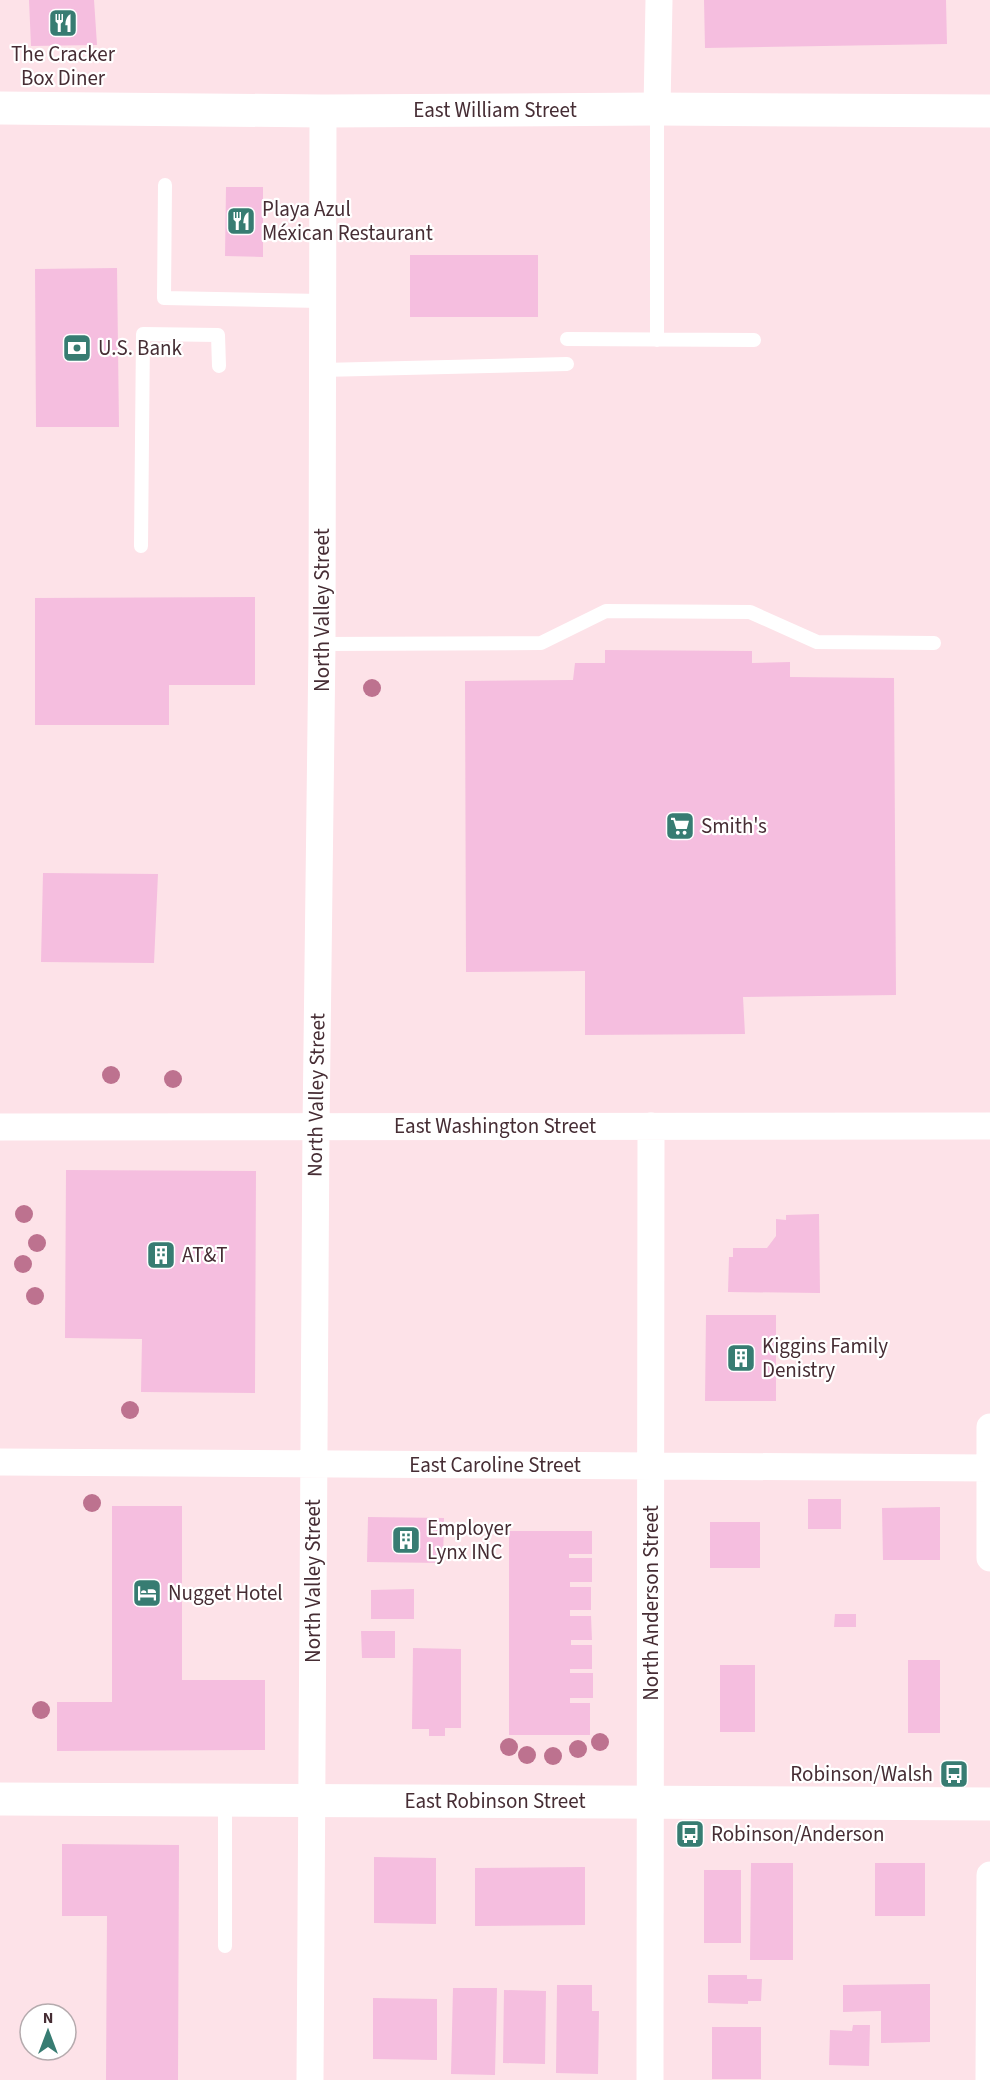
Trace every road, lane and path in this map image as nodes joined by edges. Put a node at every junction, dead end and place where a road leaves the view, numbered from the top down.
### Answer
1 (659, 0) edge
2 (0, 108) edge
3 (657, 109) junction
4 (323, 111) junction
5 (990, 111) edge
6 (165, 185) dead end
7 (322, 302) junction
8 (567, 339) dead end
9 (657, 340) junction
10 (754, 340) dead end
11 (567, 364) dead end
12 (219, 366) dead end
13 (322, 370) junction
14 (141, 546) dead end
15 (934, 643) dead end
16 (322, 644) junction
17 (651, 1126) junction
18 (990, 1126) edge
19 (0, 1127) edge
20 (316, 1127) junction
21 (990, 1427) edge
22 (0, 1462) edge
23 (314, 1464) junction
24 (651, 1465) junction
25 (990, 1468) edge
26 (990, 1558) edge
27 (0, 1799) edge
28 (225, 1800) junction
29 (312, 1800) junction
30 (651, 1802) junction
31 (990, 1804) edge
32 (990, 1875) edge
33 (225, 1946) dead end
34 (310, 2080) edge
35 (650, 2080) edge
36 (988, 2080) edge

1 - 3 street
2 - 4 street, East William Street
3 - 4 street, East William Street
3 - 5 street, East William Street
3 - 9 lane
4 - 7 street, North Valley Street
6 - 7 lane
7 - 13 street, North Valley Street
8 - 9 lane
9 - 10 lane
11 - 13 lane
12 - 14 lane
13 - 16 street, North Valley Street
15 - 16 lane
16 - 20 street, North Valley Street
17 - 18 street, East Washington Street
17 - 20 street, East Washington Street
17 - 24 street, North Anderson Street
19 - 20 street, East Washington Street
20 - 23 street, North Valley Street
21 - 25 street
22 - 23 street, East Caroline Street
23 - 24 street, East Caroline Street
23 - 29 street, North Valley Street
24 - 25 street, East Caroline Street
24 - 30 street, North Anderson Street
25 - 26 street
27 - 28 street, East Robinson Street
28 - 29 street, East Robinson Street
28 - 33 lane
29 - 30 street, East Robinson Street
29 - 34 street, North Valley Street
30 - 31 street, East Robinson Street
30 - 35 street, North Anderson Street
32 - 36 street

